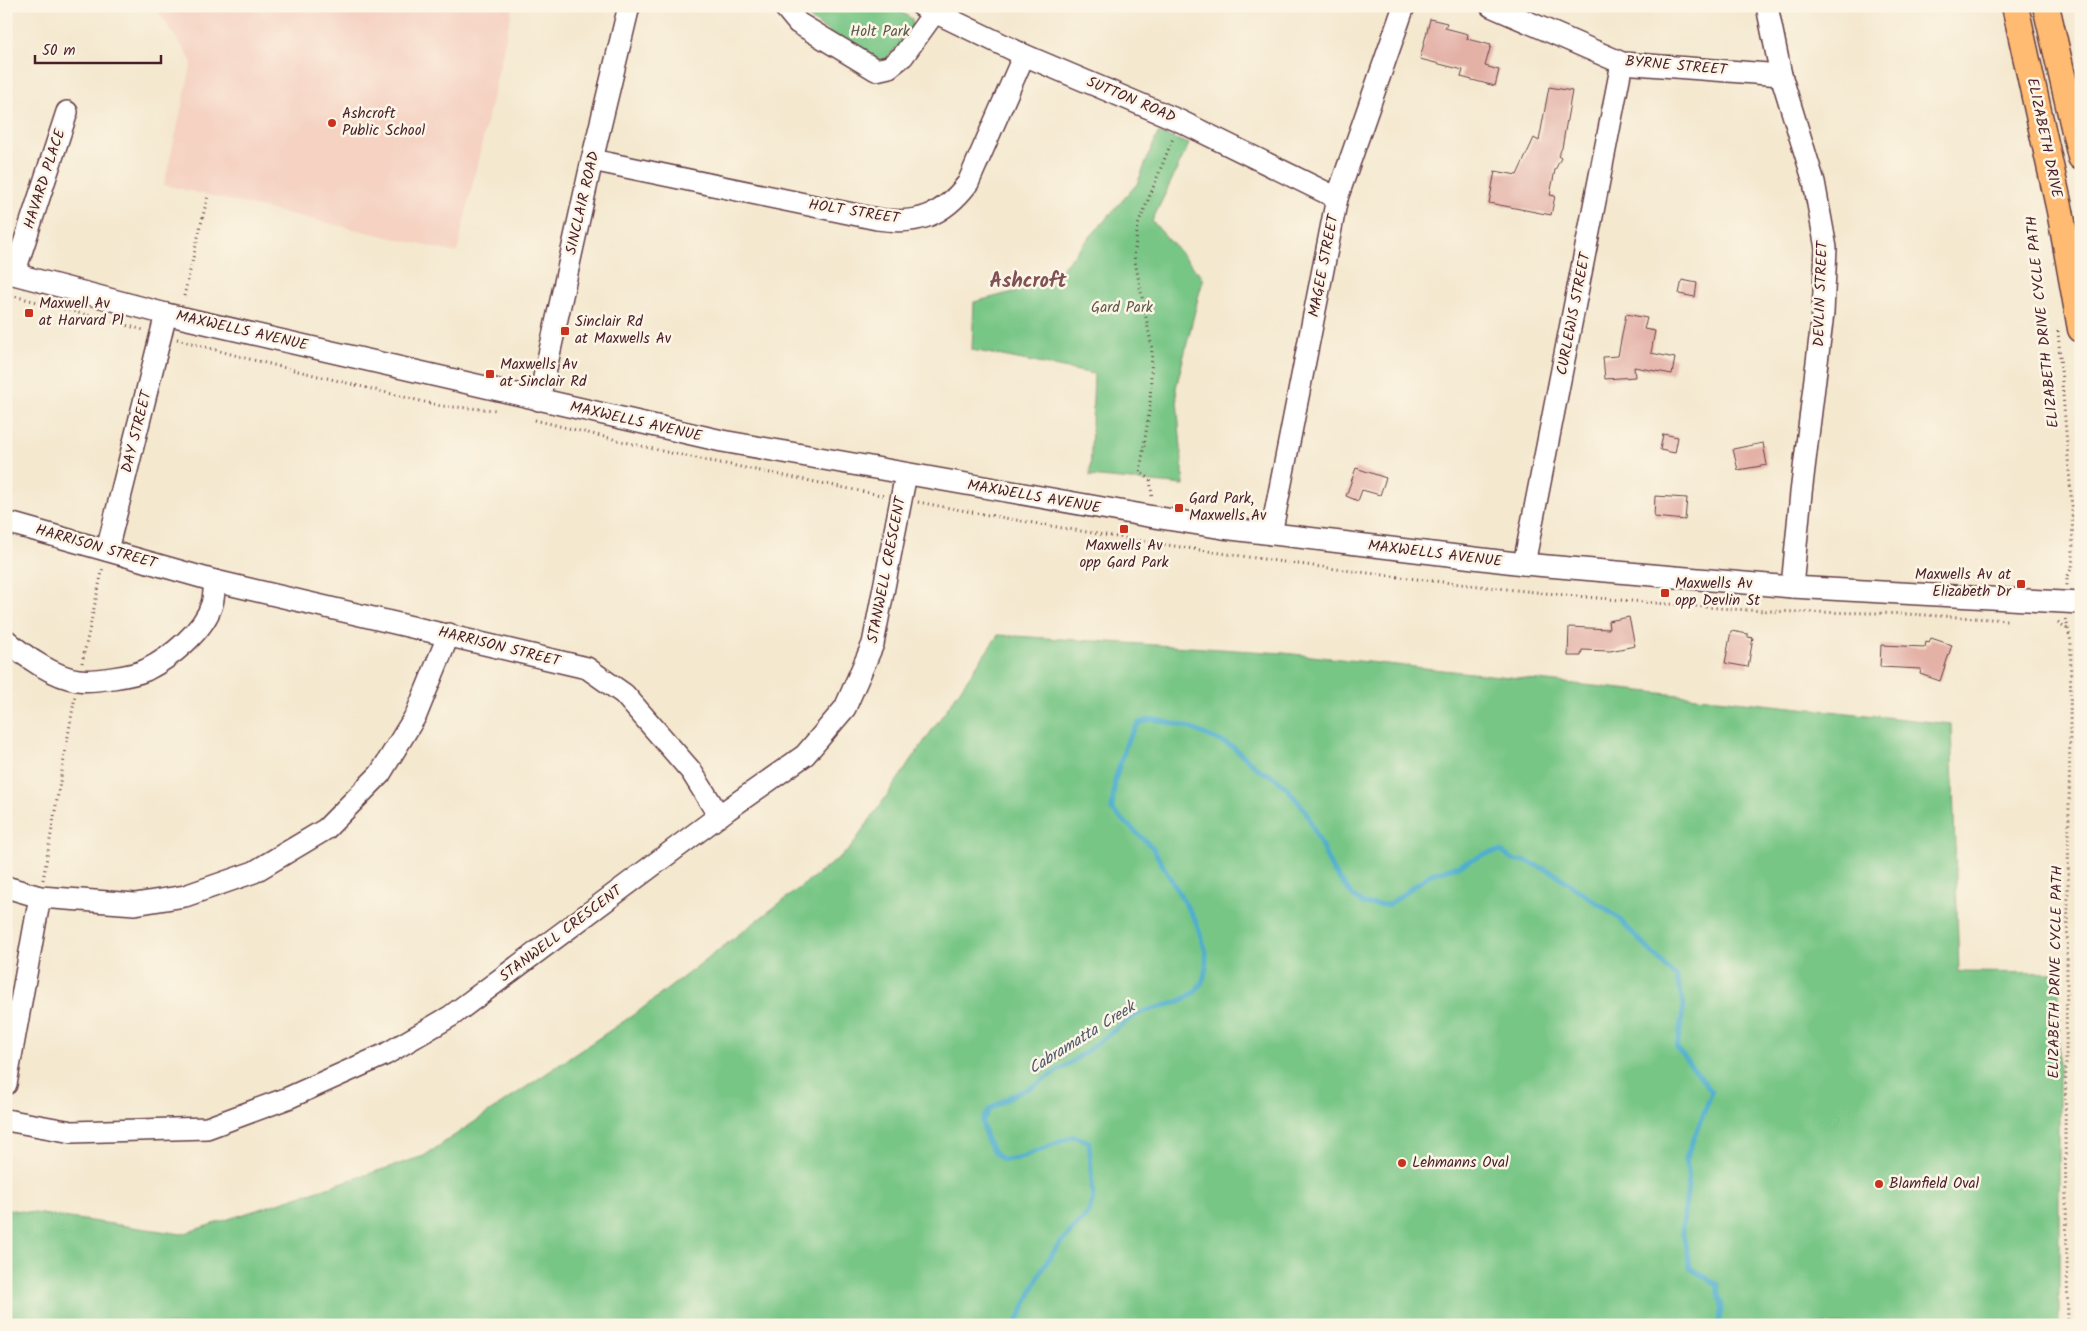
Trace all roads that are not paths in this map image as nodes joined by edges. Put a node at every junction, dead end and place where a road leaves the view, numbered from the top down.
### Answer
1 (630, 6) edge
2 (784, 6) edge
3 (1404, 6) edge
4 (1491, 6) edge
5 (1767, 6) edge
6 (2015, 6) edge
7 (2046, 6) edge
8 (932, 9) edge
9 (1024, 55) junction
10 (1622, 63) junction
11 (1782, 74) junction
12 (67, 112) dead end
13 (2081, 157) edge
14 (592, 160) junction
15 (1337, 198) junction
16 (10, 273) edge
17 (166, 314) junction
18 (2069, 327) edge
19 (539, 400) junction
20 (906, 474) junction
21 (6, 522) edge
22 (1271, 534) junction
23 (107, 550) junction
24 (1524, 564) junction
25 (215, 582) junction
26 (1792, 587) junction
27 (2081, 603) edge
28 (449, 634) junction
29 (6, 640) edge
30 (719, 816) junction
31 (6, 887) edge
32 (40, 898) junction
33 (6, 1084) edge
34 (6, 1120) edge

1 - 14 street, SINCLAIR ROAD
2 - 8 street
3 - 15 street, MAGEE STREET
4 - 10 street, BYRNE STREET
5 - 11 street, DEVLIN STREET
6 - 18 main road, ELIZABETH DRIVE
7 - 13 main road, ELIZABETH DRIVE
8 - 9 street, SUTTON ROAD
9 - 14 street, HOLT STREET
9 - 15 street, SUTTON ROAD
10 - 11 street, BYRNE STREET
10 - 24 street, CURLEWIS STREET
11 - 26 street, DEVLIN STREET
12 - 16 street, HAVARD PLACE
14 - 19 street, SINCLAIR ROAD
15 - 22 street, MAGEE STREET
16 - 17 street, MAXWELLS AVENUE
17 - 19 street, MAXWELLS AVENUE
17 - 23 street, DAY STREET
19 - 20 street, MAXWELLS AVENUE
20 - 22 street, MAXWELLS AVENUE
20 - 30 street, STANWELL CRESCENT
21 - 23 street, HARRISON STREET
22 - 24 street, MAXWELLS AVENUE
23 - 25 street, HARRISON STREET
24 - 26 street, MAXWELLS AVENUE
25 - 28 street, HARRISON STREET
25 - 29 street
26 - 27 street, MAXWELLS AVENUE
28 - 30 street, HARRISON STREET
28 - 32 street
30 - 34 street, STANWELL CRESCENT
31 - 32 street
32 - 33 street

